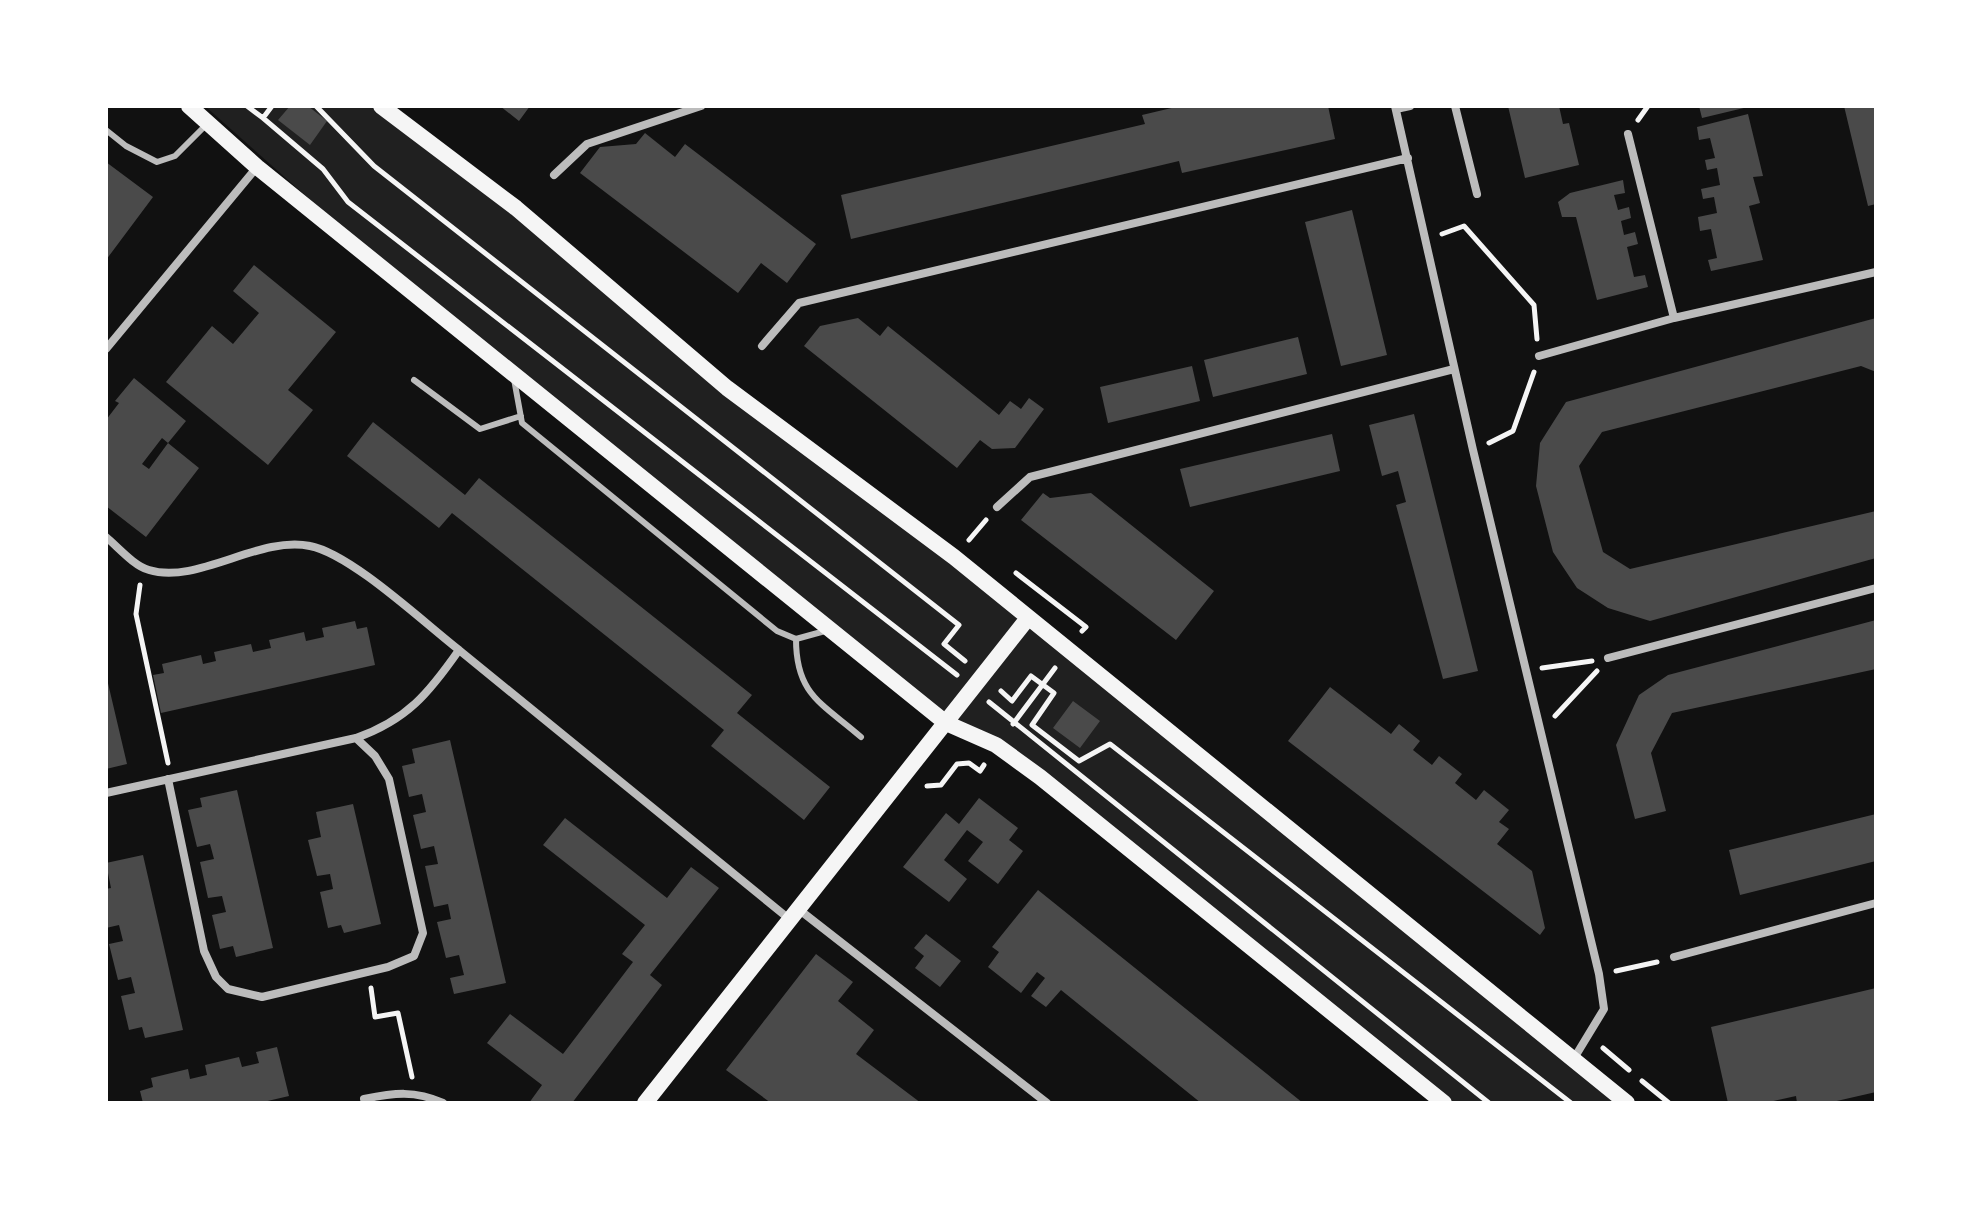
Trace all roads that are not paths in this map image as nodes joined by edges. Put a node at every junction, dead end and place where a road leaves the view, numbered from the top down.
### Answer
1 (189, 106) edge
2 (381, 106) edge
3 (701, 106) edge
4 (1410, 106) edge
5 (1455, 106) edge
6 (1395, 108) edge
7 (208, 123) junction
8 (106, 130) edge
9 (1628, 134) dead end
10 (1408, 158) junction
11 (257, 167) junction
12 (554, 175) dead end
13 (1477, 194) dead end
14 (1876, 272) edge
15 (1674, 318) junction
16 (762, 346) dead end
17 (106, 349) edge
18 (1539, 356) road end
19 (1454, 369) junction
20 (513, 370) junction
21 (414, 380) dead end
22 (521, 416) junction
23 (997, 507) dead end
24 (106, 537) edge
25 (1876, 588) edge
26 (1028, 618) junction
27 (833, 629) junction
28 (796, 639) junction
29 (459, 650) junction
30 (1608, 658) road end
31 (946, 723) junction
32 (861, 737) dead end
33 (356, 738) junction
34 (168, 779) junction
35 (106, 793) edge
36 (1876, 903) edge
37 (792, 913) junction
38 (1674, 957) road end
39 (1573, 1060) junction
40 (364, 1099) dead end
41 (443, 1103) edge
42 (645, 1103) edge
43 (1047, 1103) edge
44 (1444, 1103) edge
45 (1627, 1103) edge

1 - 7 main road
2 - 26 main road
3 - 12 street
4 - 6 street
5 - 13 street
6 - 10 street
7 - 8 lane
7 - 11 main road
9 - 15 street
10 - 16 street
10 - 19 street
11 - 17 street
11 - 20 main road
14 - 15 street
15 - 18 street
19 - 23 street
19 - 39 street
20 - 22 lane
20 - 27 main road
21 - 22 lane
22 - 28 lane
24 - 29 street
25 - 30 street
26 - 31 main road
26 - 39 main road
27 - 28 lane
27 - 31 main road
28 - 32 lane
29 - 33 street
29 - 37 street
31 - 37 main road
31 - 44 main road
33 - 34 street
33 - 34 street
34 - 35 street
36 - 38 street
37 - 42 main road
37 - 43 street
39 - 45 main road
40 - 41 street

